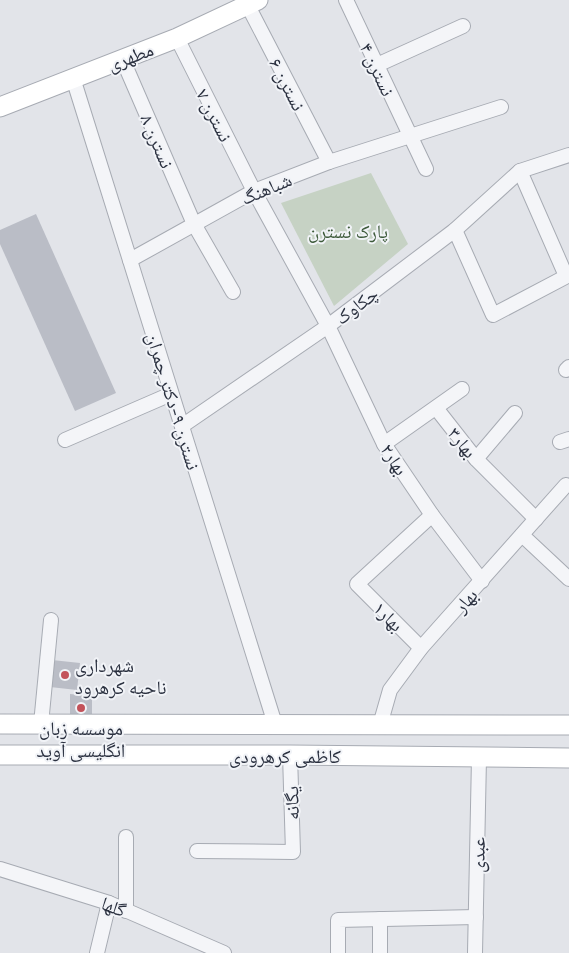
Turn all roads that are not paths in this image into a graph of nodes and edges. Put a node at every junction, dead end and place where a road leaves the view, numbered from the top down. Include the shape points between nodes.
1 (346, 0) edge
2 (250, 2) edge
3 (463, 26) dead end
4 (177, 38) junction
5 (122, 58) junction
6 (377, 65) junction
7 (73, 78) junction
8 (0, 107) edge
9 (501, 107) dead end
10 (411, 138) junction
11 (569, 155) edge
12 (328, 162) junction
13 (426, 169) dead end
14 (520, 171) junction
15 (254, 191) junction
16 (194, 224) junction
17 (455, 230) junction
18 (130, 260) junction
19 (568, 276) edge
20 (233, 292) dead end
21 (328, 326) junction
22 (462, 389) dead end
23 (171, 394) junction
24 (436, 408) junction
25 (515, 413) dead end
26 (182, 426) junction
27 (65, 440) dead end
28 (384, 444) junction
29 (476, 459) junction
30 (566, 485) dead end
31 (432, 515) junction
32 (536, 519) junction
33 (522, 535) junction
34 (569, 579) edge
35 (482, 581) junction
36 (51, 620) dead end
37 (421, 648) junction
38 (0, 724) edge
39 (42, 724) junction
40 (275, 724) junction
41 (380, 724) junction
42 (569, 725) edge
43 (0, 755) edge
44 (290, 755) junction
45 (479, 758) junction
46 (569, 758) edge
47 (126, 836) dead end
48 (197, 851) dead end
49 (0, 869) edge
50 (109, 903) junction
51 (126, 911) junction
52 (476, 917) junction
53 (380, 919) junction
54 (96, 953) edge
55 (224, 953) edge
56 (338, 953) edge
57 (380, 953) edge
58 (475, 953) edge

1 - 6 street, نسترن ۴
2 - 4 main road, مطهری
2 - 12 street, نسترن ۶
3 - 6 street
4 - 5 main road, مطهری
4 - 15 street, نسترن ۷
5 - 7 main road, مطهری
5 - 16 street, نسترن ۸
6 - 10 street, نسترن ۴
7 - 8 main road, مطهری
7 - 18 street, نسترن ۹-دکتر چمران
9 - 10 street, شباهنگ
10 - 12 street, شباهنگ
10 - 13 street, نسترن ۴
11 - 14 street
12 - 15 street, شباهنگ
14 - 17 street, چکاوک
14 - 19 street
15 - 16 street, شباهنگ
15 - 21 street, نسترن ۷
16 - 18 street, شباهنگ
16 - 20 street, نسترن ۸
17 - 19 street via 493,315
17 - 21 street, چکاوک
18 - 23 street, نسترن ۹-دکتر چمران
21 - 26 street, چکاوک
21 - 28 street, بهار۲
22 - 24 street
23 - 26 street, نسترن ۹-دکتر چمران
23 - 27 street
24 - 28 street, بهار۳
24 - 29 street, بهار۳
25 - 29 street
26 - 40 street, نسترن ۹-دکتر چمران
28 - 31 street, بهار۲
29 - 32 street, بهار۳
30 - 32 street, بهار
31 - 35 street, بهار۲
31 - 37 street, بهار۱ via 357,584
32 - 33 street, بهار
33 - 34 street
33 - 35 street, بهار
35 - 37 street, بهار
36 - 39 street
37 - 41 street, بهار via 390,690
38 - 39 main road, کاظمی کرهرودی
39 - 40 main road, کاظمی کرهرودی
40 - 41 main road, کاظمی کرهرودی
41 - 42 main road, کاظمی کرهرودی
43 - 44 main road, کاظمی کرهرودی
44 - 45 main road, کاظمی کرهرودی
44 - 48 street, یگانه via 293,852
45 - 46 main road, کاظمی کرهرودی
45 - 52 street, عبدی
47 - 51 street
49 - 50 street, گلها
50 - 51 street, گلها
50 - 54 street
51 - 55 street, گلها
52 - 53 street
52 - 58 street, عبدی
53 - 56 street via 338,920
53 - 57 street

